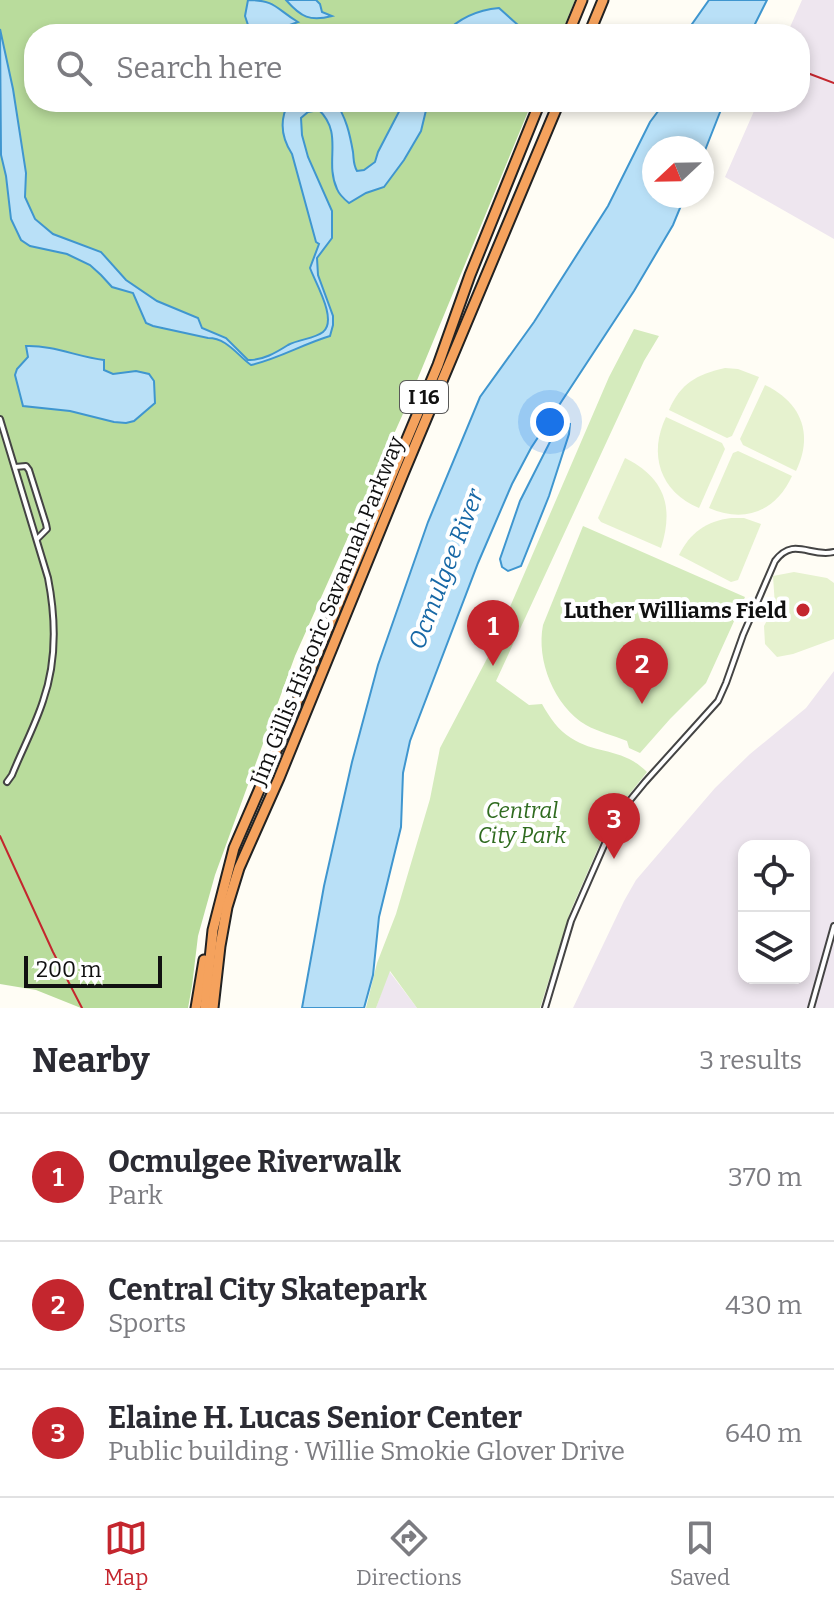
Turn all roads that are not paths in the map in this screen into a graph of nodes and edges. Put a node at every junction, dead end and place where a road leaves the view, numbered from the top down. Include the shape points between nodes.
1 (603, 0) edge
2 (581, 3) edge
3 (572, 24) edge
4 (593, 24) edge
5 (536, 112) edge
6 (555, 112) edge
7 (0, 419) edge
8 (15, 467) junction
9 (37, 539) junction
10 (834, 552) edge
11 (7, 782) dead end
12 (834, 926) edge
13 (213, 930) junction
14 (196, 1008) edge
15 (205, 1008) edge
16 (213, 1008) edge
17 (545, 1008) edge
18 (811, 1008) edge

1 - 4 highway
2 - 3 highway
5 - 13 highway, Jim Gillis Historic Savannah Parkway / I 16 via 438,365 234,848
6 - 16 highway, Jim Gillis Historic Savannah Parkway / I 16 via 239,868 227,907
7 - 8 street
8 - 9 street
8 - 9 street via 29,470 46,524
9 - 11 street via 52,599 51,667 43,703
10 - 17 street via 791,548 775,561 718,701 617,816 571,921
12 - 18 street
13 - 14 highway
13 - 15 highway, Jim Gillis Historic Savannah Parkway / I 16

